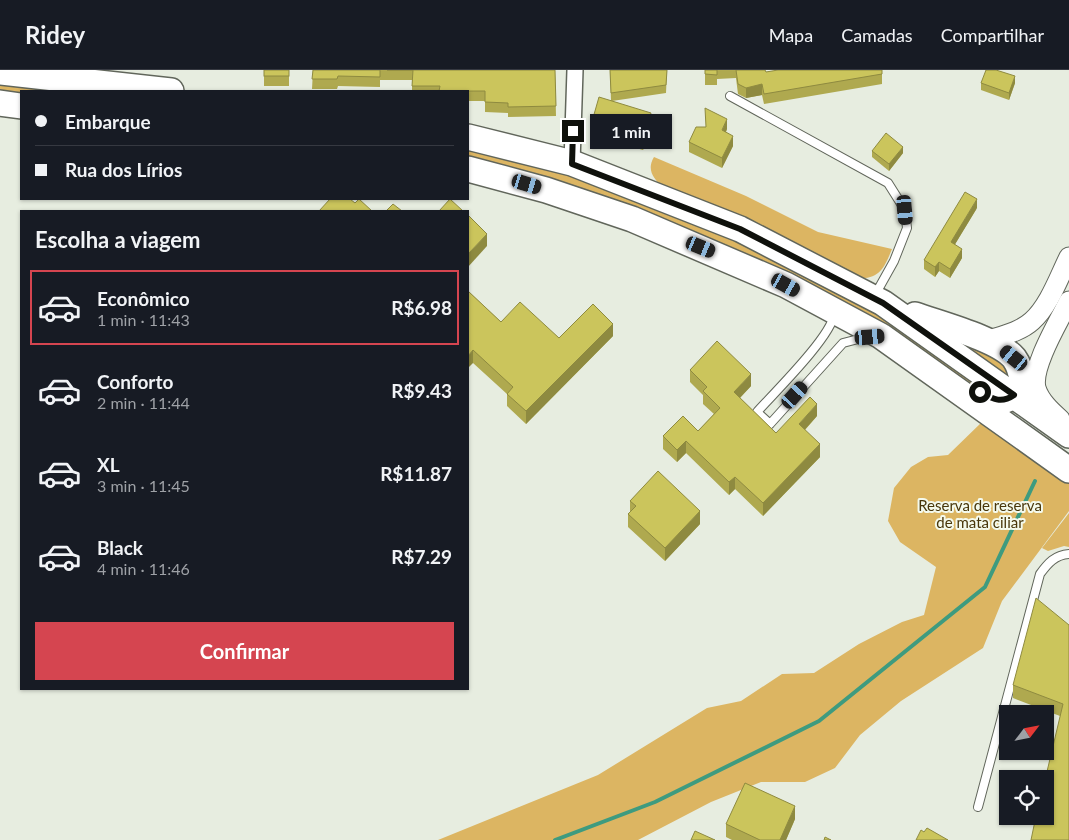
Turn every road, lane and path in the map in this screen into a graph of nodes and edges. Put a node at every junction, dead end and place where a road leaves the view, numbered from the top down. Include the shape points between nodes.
1 (575, 70) edge
2 (3, 71) edge
3 (30, 73) edge
4 (163, 90) edge
5 (730, 96) dead end
6 (0, 103) edge
7 (20, 106) edge
8 (469, 137) edge
9 (572, 164) junction
10 (469, 169) edge
11 (1068, 264) edge
12 (878, 301) junction
13 (1069, 301) edge
14 (834, 312) junction
15 (880, 336) junction
16 (986, 341) junction
17 (1014, 395) junction
18 (1069, 426) edge
19 (1069, 435) edge
20 (1069, 470) edge
21 (1069, 554) edge
22 (978, 807) dead end

1 - 9 street
2 - 3 highway
3 - 4 highway
5 - 12 lane via 888,183 905,210 907,228
6 - 7 highway
8 - 9 highway
9 - 12 highway via 740,229
10 - 14 highway via 546,190 632,219 735,261
11 - 16 street via 1032,321
12 - 16 highway
12 - 17 highway
13 - 18 street via 1040,362 1036,389 1048,408
14 - 15 highway
14 - 15 lane via 821,339 757,412 770,424 843,343
15 - 17 highway via 992,398 1006,401
15 - 20 highway
16 - 17 highway via 1000,347 1019,366 1022,380
17 - 19 highway
21 - 22 lane via 1060,554 1040,574

